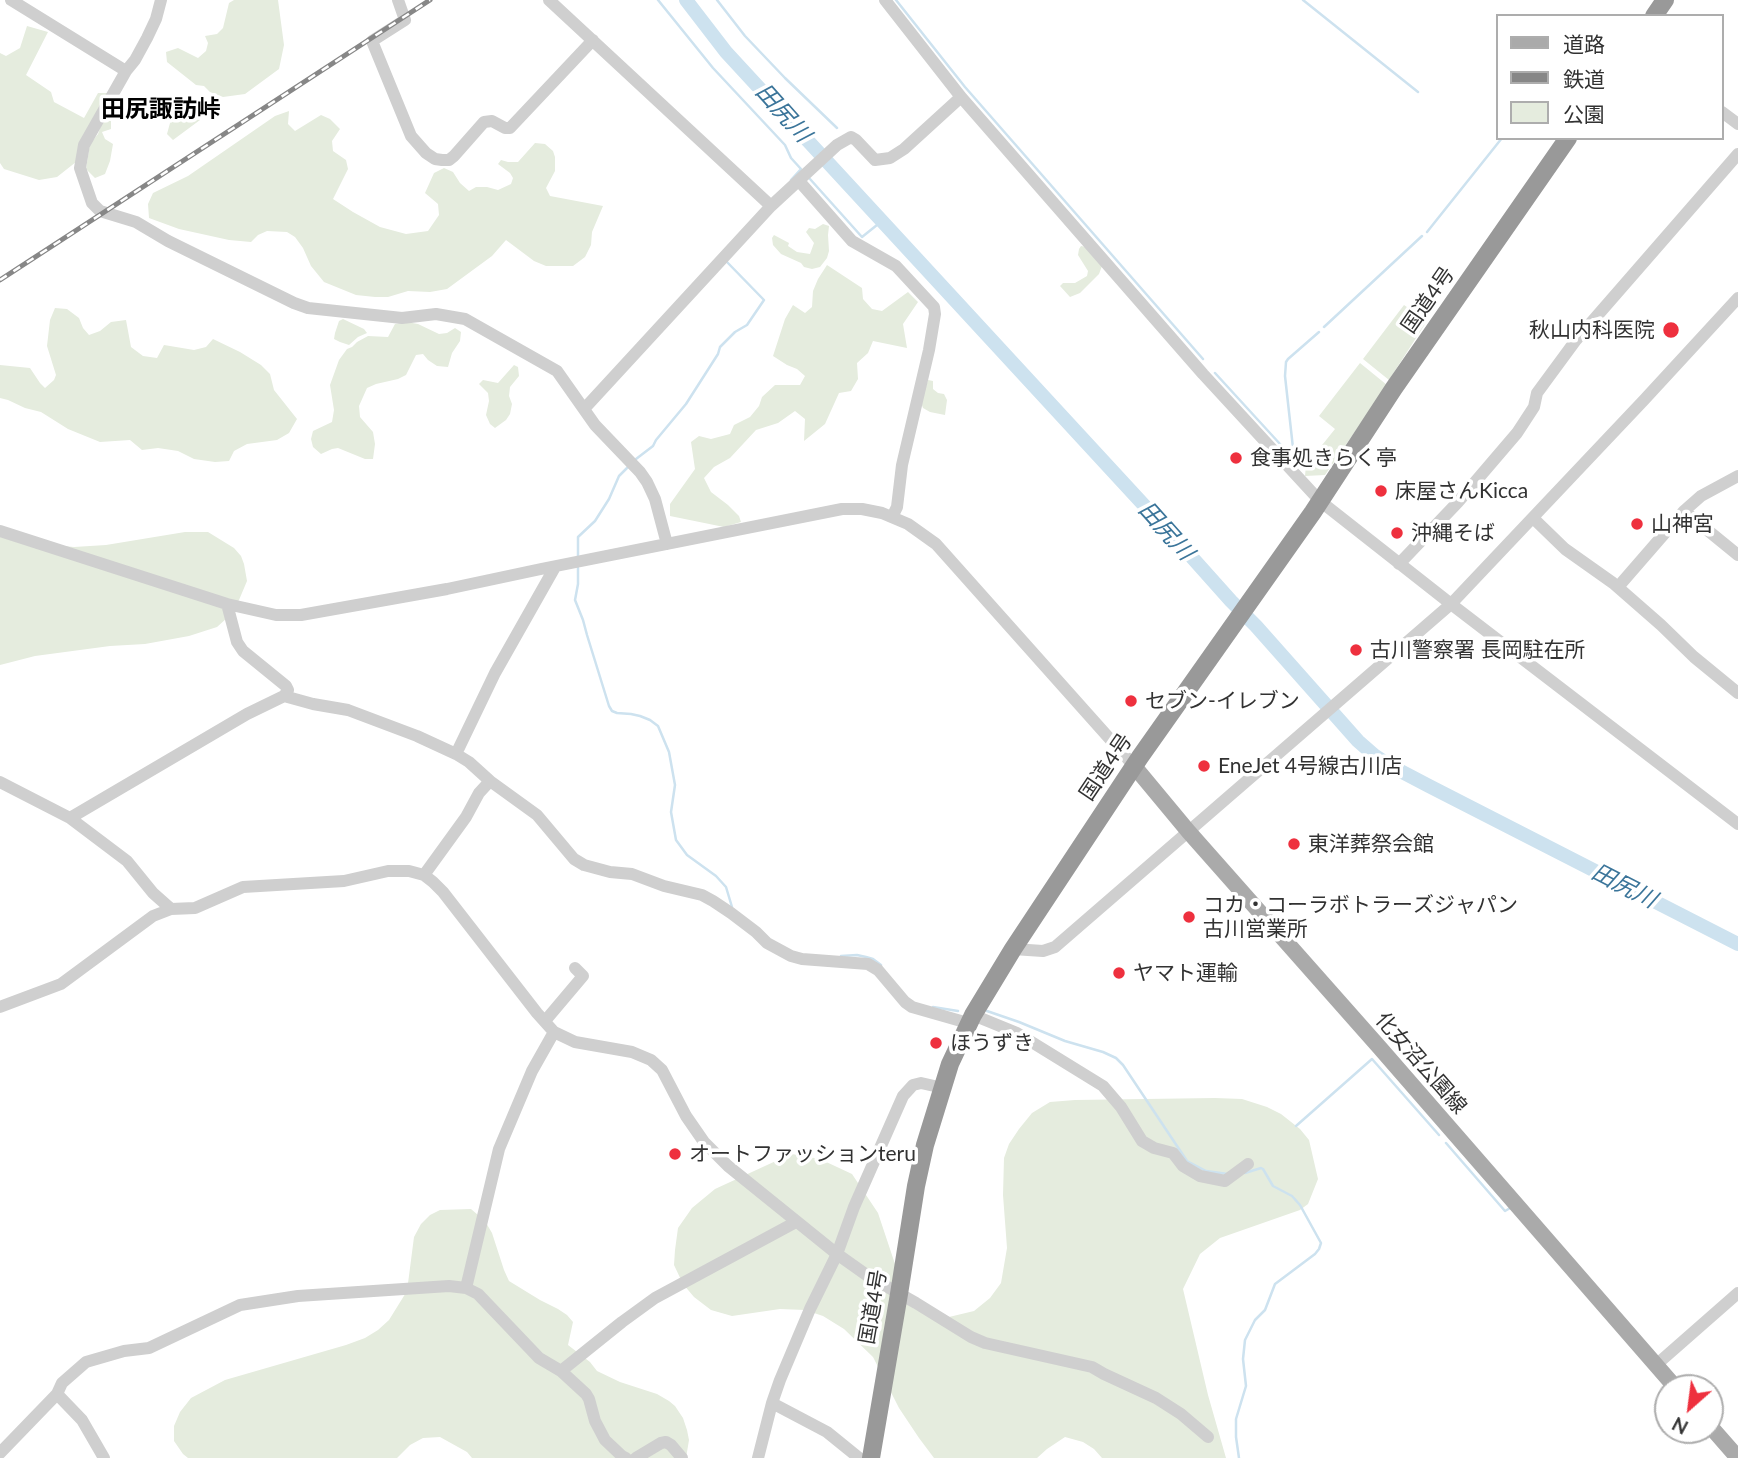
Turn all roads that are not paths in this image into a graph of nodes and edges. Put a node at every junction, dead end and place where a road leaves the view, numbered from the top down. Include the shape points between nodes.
1 (11, 0) edge
2 (161, 0) edge
3 (398, 0) edge
4 (548, 0) edge
5 (885, 0) edge
6 (593, 40) junction
7 (126, 71) junction
8 (961, 97) junction
9 (1567, 140) edge
10 (1738, 154) edge
11 (799, 181) junction
12 (771, 206) junction
13 (1738, 298) edge
14 (584, 408) junction
15 (1738, 476) edge
16 (1320, 500) junction
17 (1684, 511) junction
18 (892, 517) junction
19 (1533, 518) junction
20 (0, 531) edge
21 (667, 544) junction
22 (1738, 555) edge
23 (1399, 564) junction
24 (555, 567) junction
25 (1618, 587) junction
26 (227, 604) junction
27 (1451, 604) junction
28 (1738, 693) edge
29 (284, 696) junction
30 (456, 754) junction
31 (1133, 766) junction
32 (490, 781) junction
33 (0, 782) edge
34 (70, 817) junction
35 (1738, 824) edge
36 (1188, 831) junction
37 (424, 876) junction
38 (171, 909) junction
39 (1013, 949) junction
40 (575, 968) dead end
41 (0, 1007) edge
42 (970, 1019) junction
43 (545, 1021) junction
44 (554, 1032) junction
45 (943, 1088) junction
46 (1248, 1164) dead end
47 (796, 1222) junction
48 (837, 1254) junction
49 (466, 1288) junction
50 (1738, 1293) edge
51 (899, 1294) junction
52 (1656, 1365) junction
53 (561, 1371) junction
54 (1664, 1374) edge
55 (57, 1394) junction
56 (772, 1403) junction
57 (1208, 1437) dead end
58 (1724, 1442) edge
59 (0, 1453) edge
60 (104, 1458) edge
61 (626, 1458) edge
62 (636, 1458) edge
63 (682, 1458) edge
64 (758, 1458) edge
65 (859, 1458) edge
66 (871, 1458) edge
67 (1738, 1458) edge

1 - 7 street
2 - 7 street via 147,38
3 - 6 street via 405,20 372,41 411,136 435,159 449,160 484,122 510,128
4 - 6 street
5 - 8 street
6 - 12 street
7 - 14 street via 84,145 80,168 92,203 100,211 136,222 308,308 465,319 557,371
8 - 11 street via 890,158 876,160 851,137
8 - 16 street via 1203,374
9 - 16 highway, 国道4号
10 - 23 street via 1576,340 1536,393 1534,407 1517,433
11 - 12 street
11 - 18 street via 852,241 896,266 934,307 929,350
12 - 14 street
13 - 19 street
14 - 21 street via 647,482
15 - 17 street
16 - 23 street
16 - 31 highway, 国道4号
17 - 22 street
17 - 25 street
18 - 21 street via 842,509
18 - 31 street via 936,544
19 - 25 street via 1565,549
19 - 27 street
20 - 26 street
21 - 24 street
23 - 27 street
24 - 26 street via 300,615 276,615
24 - 30 street
25 - 28 street
26 - 29 street via 237,642 286,686
27 - 35 street
27 - 36 street
29 - 30 street via 348,710
29 - 34 street
30 - 32 street
31 - 36 main road, 化女沼公園線
31 - 39 highway, 国道4号
32 - 37 street
32 - 42 street via 527,806 584,865 702,895 791,956 868,964 919,1011
33 - 34 street
34 - 38 street via 127,861
36 - 39 street via 1055,947
36 - 52 main road, 化女沼公園線
37 - 38 street via 388,872 344,881 243,887 195,908
37 - 43 street via 443,892
38 - 41 street via 153,916 61,984
39 - 42 highway, 国道4号
40 - 43 street via 583,976
42 - 45 highway, 国道4号
42 - 46 street via 1017,1033 1103,1086 1142,1141 1173,1153 1200,1176 1225,1181
43 - 44 street
44 - 47 street via 575,1042 652,1060 704,1142
44 - 49 street via 499,1149
45 - 48 street via 921,1083 903,1096
45 - 51 highway, 国道4号 via 916,1186
47 - 48 street
47 - 53 street via 654,1298
48 - 51 street
48 - 56 street
49 - 53 street via 478,1294 539,1358
49 - 55 street via 298,1296 240,1305 149,1348 86,1362 62,1383
50 - 52 street
51 - 57 street via 985,1343 1092,1367 1156,1398
51 - 66 highway, 国道4号
52 - 54 main road, 化女沼公園線
53 - 61 street via 586,1394 605,1440
55 - 59 street
55 - 60 street via 82,1420
56 - 64 street
56 - 65 street via 827,1432
58 - 67 main road
62 - 63 street via 666,1442

